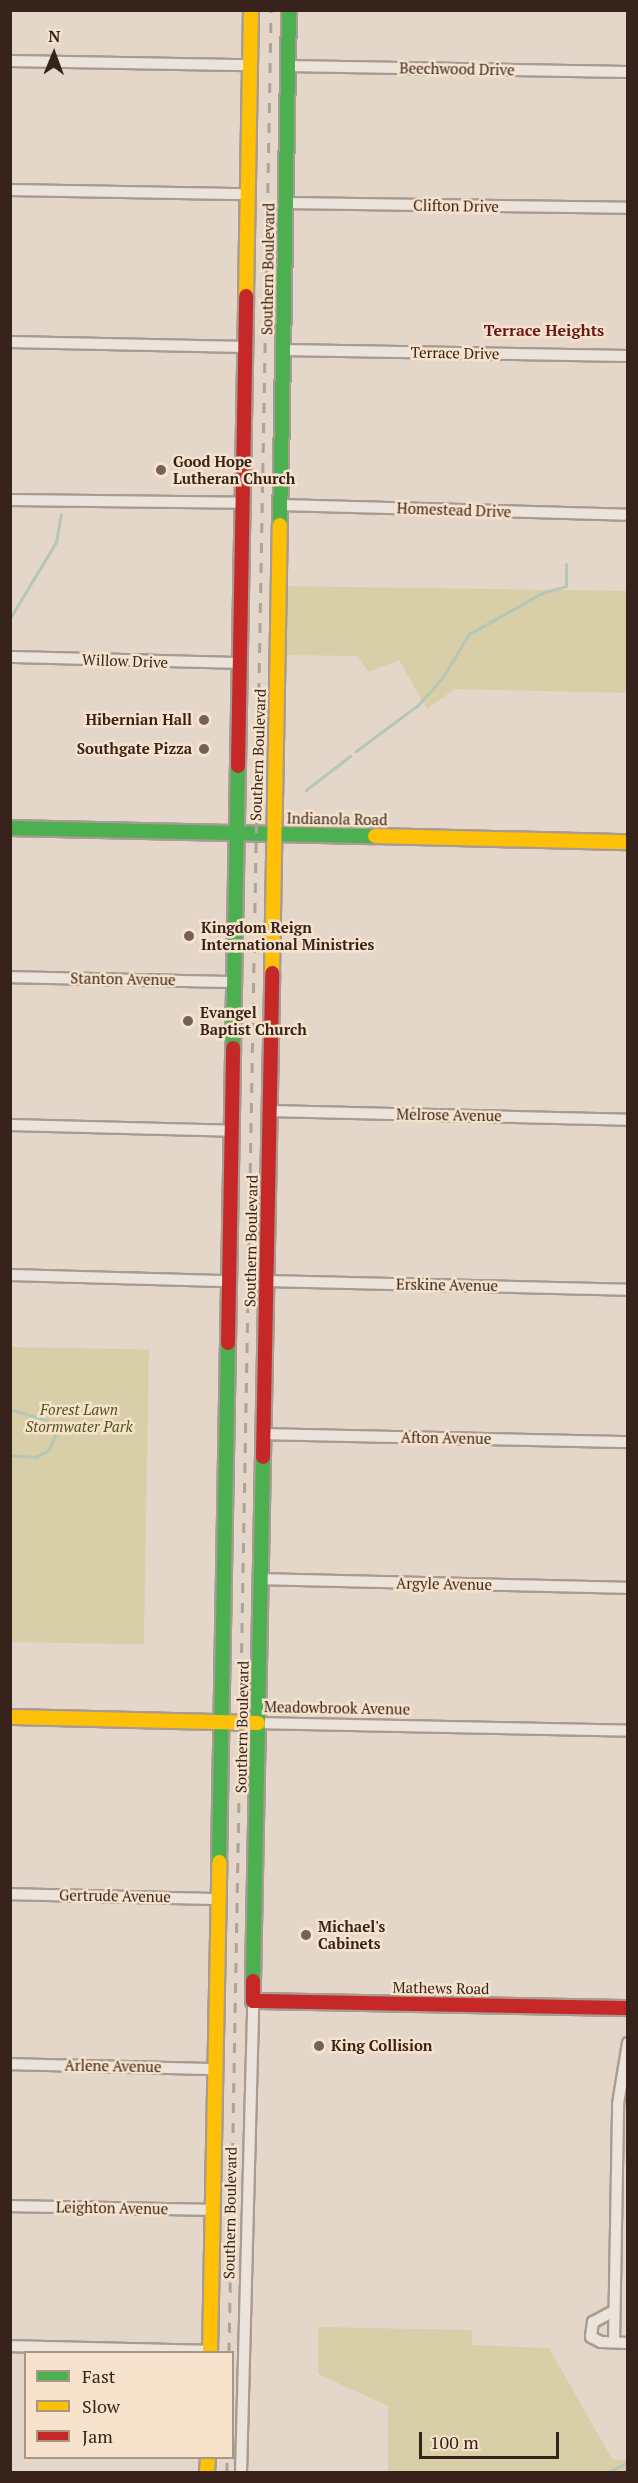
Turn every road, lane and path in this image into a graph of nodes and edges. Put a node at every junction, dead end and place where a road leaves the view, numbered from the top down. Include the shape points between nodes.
1 (251, 10) edge
2 (289, 10) edge
3 (10, 61) edge
4 (250, 65) junction
5 (287, 66) junction
6 (627, 72) edge
7 (10, 190) edge
8 (248, 194) junction
9 (285, 203) junction
10 (627, 208) edge
11 (10, 342) edge
12 (245, 347) junction
13 (283, 350) junction
14 (627, 356) edge
15 (10, 500) edge
16 (242, 503) junction
17 (280, 505) junction
18 (627, 515) edge
19 (10, 657) edge
20 (239, 663) junction
21 (10, 828) edge
22 (237, 833) junction
23 (273, 834) junction
24 (627, 842) edge
25 (10, 977) edge
26 (235, 982) junction
27 (270, 1111) junction
28 (627, 1120) edge
29 (10, 1125) edge
30 (232, 1131) junction
31 (10, 1275) edge
32 (230, 1281) junction
33 (266, 1281) junction
34 (627, 1290) edge
35 (264, 1434) junction
36 (627, 1442) edge
37 (261, 1579) junction
38 (627, 1588) edge
39 (10, 1717) edge
40 (222, 1722) junction
41 (258, 1723) junction
42 (627, 1731) edge
43 (10, 1894) edge
44 (219, 1899) junction
45 (253, 2001) junction
46 (627, 2008) edge
47 (627, 2043) edge
48 (10, 2064) edge
49 (215, 2069) junction
50 (622, 2146) edge
51 (10, 2206) edge
52 (213, 2211) junction
53 (616, 2245) junction
54 (627, 2245) edge
55 (614, 2312) junction
56 (614, 2342) junction
57 (627, 2343) edge
58 (10, 2346) edge
59 (177, 2351) edge
60 (210, 2351) edge
61 (241, 2472) edge

1 - 4 street, Southern Boulevard
2 - 5 street, Southern Boulevard
3 - 4 street
4 - 8 street, Southern Boulevard
5 - 6 street, Beechwood Drive
5 - 9 street, Southern Boulevard
7 - 8 street
8 - 12 street, Southern Boulevard
9 - 10 street, Clifton Drive
9 - 13 street, Southern Boulevard
11 - 12 street
12 - 16 street, Southern Boulevard
13 - 14 street, Terrace Drive
13 - 17 street, Southern Boulevard
15 - 16 street
16 - 20 street, Southern Boulevard
17 - 18 street, Homestead Drive
17 - 23 street, Southern Boulevard
19 - 20 street, Willow Drive
20 - 22 street, Southern Boulevard
21 - 22 street, Indianola Road
22 - 23 street, Indianola Road
22 - 26 street, Southern Boulevard
23 - 24 street, Indianola Road
23 - 27 street, Southern Boulevard
25 - 26 street, Stanton Avenue
26 - 30 street, Southern Boulevard
27 - 28 street, Melrose Avenue
27 - 33 street, Southern Boulevard
29 - 30 street
30 - 32 street, Southern Boulevard
31 - 32 street
32 - 40 street, Southern Boulevard
33 - 34 street, Erskine Avenue
33 - 35 street, Southern Boulevard
35 - 36 street, Afton Avenue
35 - 37 street, Southern Boulevard
37 - 38 street, Argyle Avenue
37 - 41 street, Southern Boulevard
39 - 40 street, Meadowbrook Avenue
40 - 41 street, Meadowbrook Avenue
40 - 44 street, Southern Boulevard
41 - 42 street, Meadowbrook Avenue
41 - 45 street, Southern Boulevard
43 - 44 street, Gertrude Avenue
44 - 49 street, Southern Boulevard
45 - 46 street, Mathews Road
45 - 61 street, Southern Boulevard
47 - 50 street via 618,2104
48 - 49 street, Arlene Avenue
49 - 52 street, Southern Boulevard
50 - 53 street
51 - 52 street, Leighton Avenue
52 - 60 street, Southern Boulevard
53 - 54 street
53 - 55 street
55 - 56 street
55 - 56 street via 602,2316 590,2328 595,2340
56 - 57 street
58 - 59 street

